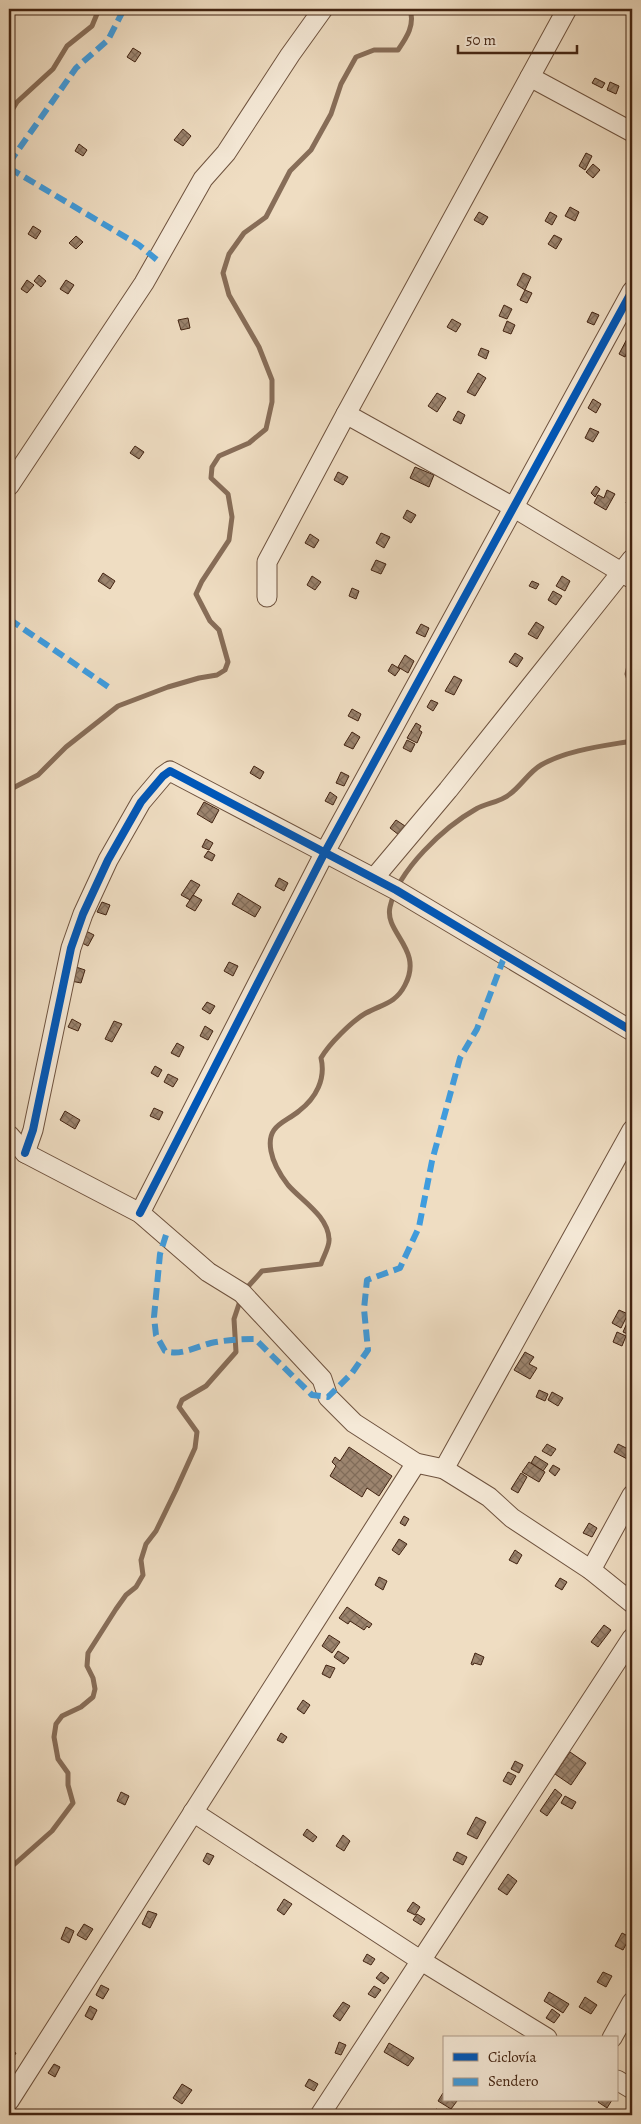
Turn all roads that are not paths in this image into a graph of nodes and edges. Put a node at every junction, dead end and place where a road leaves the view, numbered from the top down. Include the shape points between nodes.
1 (322, 9) edge
2 (567, 9) edge
3 (530, 77) junction
4 (632, 132) edge
5 (632, 291) edge
6 (346, 414) junction
7 (9, 486) edge
8 (513, 507) junction
9 (629, 570) edge
10 (267, 597) dead end
11 (326, 852) junction
12 (374, 878) junction
13 (632, 1031) edge
14 (632, 1130) edge
15 (9, 1135) edge
16 (25, 1153) junction
17 (140, 1213) junction
18 (416, 1463) junction
19 (444, 1469) junction
20 (632, 1495) edge
21 (591, 1570) junction
22 (632, 1603) edge
23 (632, 1638) edge
24 (193, 1812) junction
25 (420, 1960) junction
26 (632, 2002) edge
27 (544, 2036) edge
28 (613, 2036) edge
29 (618, 2081) edge
30 (632, 2089) edge
31 (9, 2102) edge
32 (320, 2115) edge

1 - 7 street via 226,153 203,178 144,283
2 - 3 street
3 - 4 street
3 - 6 street
5 - 8 street
6 - 8 street
6 - 10 street via 267,562
8 - 9 street
8 - 11 street
9 - 12 street
11 - 12 street
11 - 16 street via 170,771 163,776 141,802 108,860 70,948 33,1130
11 - 17 street
12 - 13 street
14 - 19 street
15 - 16 street
16 - 17 street
17 - 18 street via 208,1272 242,1293 322,1379 328,1397 354,1423
18 - 19 street
18 - 24 street
19 - 21 street
20 - 21 street
21 - 22 street
23 - 25 street
24 - 25 street
24 - 31 street
25 - 27 street
25 - 32 street
26 - 28 street
29 - 30 street

